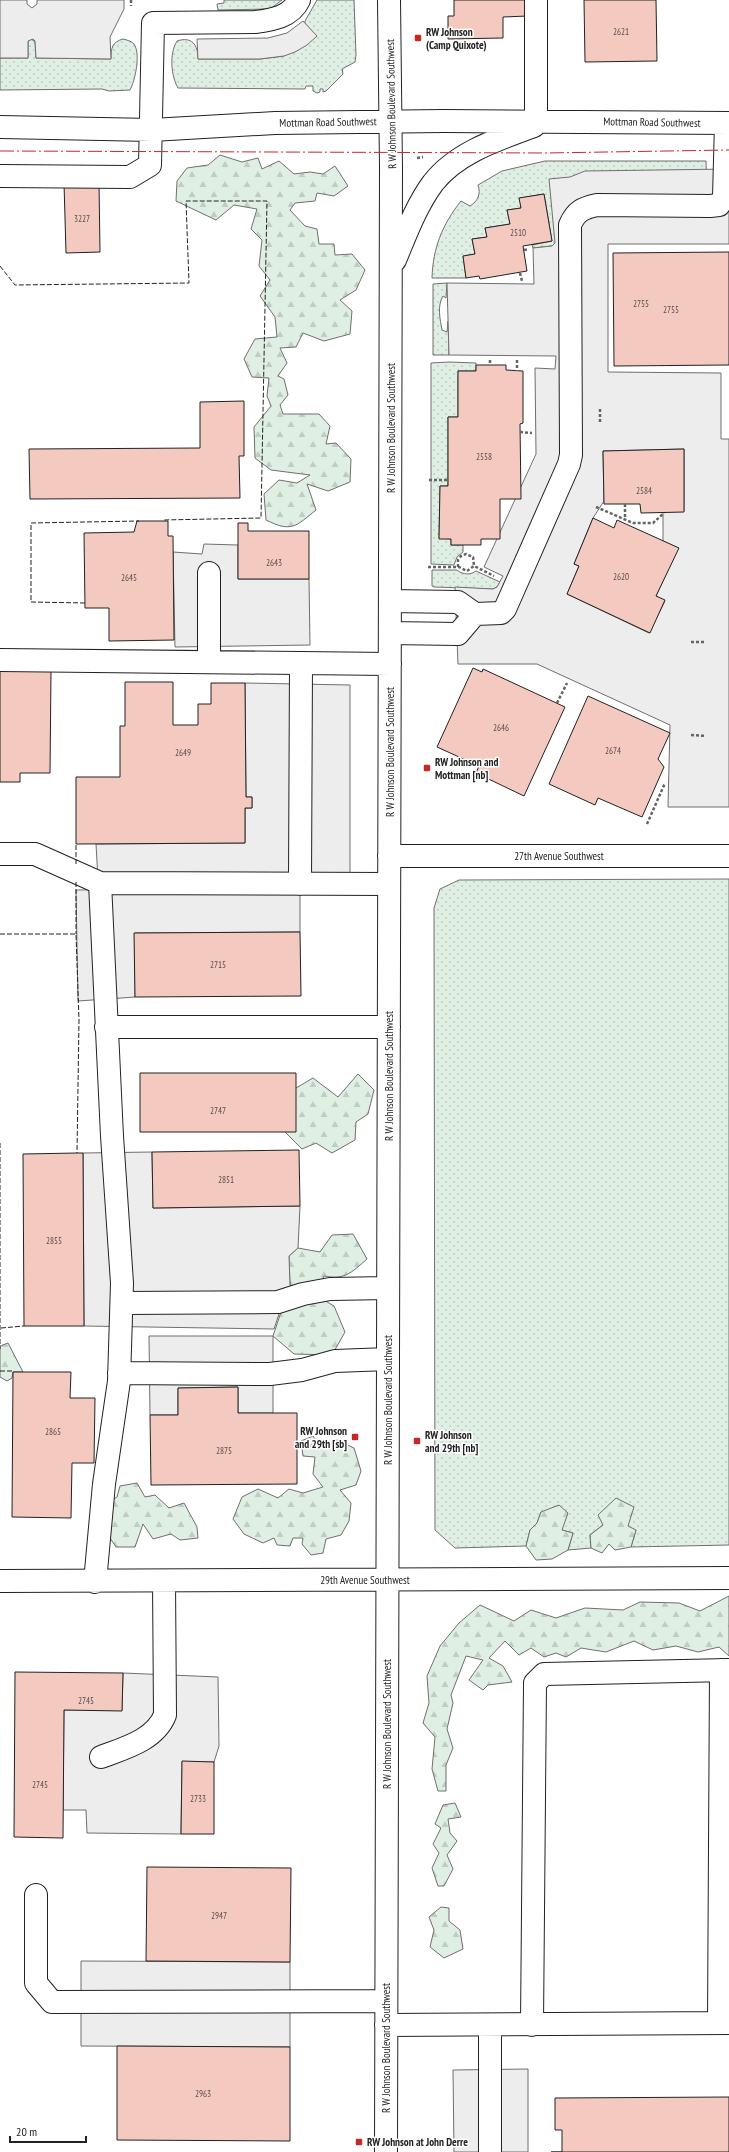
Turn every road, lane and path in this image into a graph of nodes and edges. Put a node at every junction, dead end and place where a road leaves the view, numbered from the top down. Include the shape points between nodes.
1 (131, 0) edge
2 (299, 0) edge
3 (389, 0) edge
4 (536, 0) edge
5 (131, 6) dead end
6 (541, 121) junction
7 (391, 122) junction
8 (727, 123) edge
9 (0, 127) edge
10 (152, 130) junction
11 (0, 176) edge
12 (529, 248) dead end
13 (524, 250) dead end
14 (391, 268) junction
15 (520, 272) dead end
16 (522, 280) dead end
17 (490, 360) dead end
18 (517, 360) dead end
19 (490, 365) dead end
20 (517, 371) dead end
21 (600, 409) dead end
22 (600, 424) dead end
23 (520, 432) dead end
24 (532, 433) dead end
25 (429, 480) dead end
26 (448, 480) dead end
27 (625, 504) dead end
28 (596, 507) dead end
29 (664, 513) dead end
30 (625, 519) junction
31 (474, 566) junction
32 (428, 567) dead end
33 (459, 567) junction
34 (209, 573) dead end
35 (499, 578) dead end
36 (390, 601) junction
37 (475, 614) junction
38 (390, 633) junction
39 (691, 642) dead end
40 (706, 642) dead end
41 (0, 660) edge
42 (209, 662) junction
43 (301, 663) junction
44 (390, 664) junction
45 (566, 682) dead end
46 (557, 703) dead end
47 (692, 735) dead end
48 (706, 736) dead end
49 (665, 783) dead end
50 (647, 824) dead end
51 (0, 854) edge
52 (390, 856) junction
53 (729, 856) edge
54 (100, 883) junction
55 (300, 884) junction
56 (389, 884) junction
57 (106, 1027) junction
58 (389, 1027) junction
59 (388, 1288) junction
60 (122, 1304) junction
61 (388, 1360) junction
62 (119, 1373) junction
63 (729, 1578) edge
64 (388, 1580) junction
65 (0, 1581) edge
66 (164, 1581) junction
67 (95, 1582) junction
68 (725, 1670) edge
69 (101, 1757) dead end
70 (36, 1894) dead end
71 (386, 2001) junction
72 (724, 2023) edge
73 (386, 2025) junction
74 (532, 2025) junction
75 (490, 2026) junction
76 (386, 2152) edge
77 (490, 2152) edge

1 - 5 path
2 - 10 street via 290,12 272,20 153,23
3 - 7 street, R W Johnson Boulevard Southwest
4 - 6 street
6 - 7 street, Mottman Road Southwest
6 - 8 street, Mottman Road Southwest
6 - 14 street via 473,151 442,173 419,205
7 - 10 street, Mottman Road Southwest via 275,123
7 - 14 street, R W Johnson Boulevard Southwest
8 - 37 street via 724,197 719,205 597,205 584,208 574,215 570,225 569,464 505,609 501,613
9 - 10 street, Mottman Road Southwest
10 - 11 street via 150,165 130,177
12 - 13 path
14 - 36 street, R W Johnson Boulevard Southwest
15 - 16 path
17 - 19 path
18 - 20 path
21 - 22 path
23 - 24 path
25 - 26 path
27 - 30 path
28 - 30 path
29 - 30 path via 653,523 633,523
31 - 33 path via 467,571
31 - 33 path via 473,557 466,554 458,560
31 - 35 path
32 - 33 path
34 - 42 street
36 - 37 street via 458,602
36 - 38 street, R W Johnson Boulevard Southwest
37 - 38 street via 458,634
38 - 44 street, R W Johnson Boulevard Southwest
39 - 40 path
41 - 42 street
42 - 43 street
43 - 44 street
43 - 55 street
44 - 52 street, R W Johnson Boulevard Southwest
45 - 46 path
47 - 48 path
49 - 50 path
51 - 54 street via 35,854
52 - 53 street, 27th Avenue Southwest
52 - 56 street, R W Johnson Boulevard Southwest
54 - 55 street
54 - 57 street
55 - 56 street
56 - 58 street, R W Johnson Boulevard Southwest
57 - 58 street
57 - 60 street
58 - 59 street, R W Johnson Boulevard Southwest
59 - 60 street via 330,1289 278,1302
59 - 61 street, R W Johnson Boulevard Southwest
60 - 62 street
61 - 62 street via 335,1361 302,1370 270,1374
61 - 64 street, R W Johnson Boulevard Southwest
62 - 67 street via 104,1484
63 - 64 street, 29th Avenue Southwest
64 - 66 street, 29th Avenue Southwest
64 - 71 street, R W Johnson Boulevard Southwest
65 - 67 street, 29th Avenue Southwest
66 - 67 street, 29th Avenue Southwest
66 - 69 street via 165,1715 161,1724 141,1741
68 - 72 street
68 - 74 street via 544,1674 535,1683
70 - 71 street via 36,1983 52,2002
71 - 73 street, R W Johnson Boulevard Southwest
72 - 74 street
73 - 75 street
73 - 76 street, R W Johnson Boulevard Southwest
74 - 75 street
75 - 77 street

